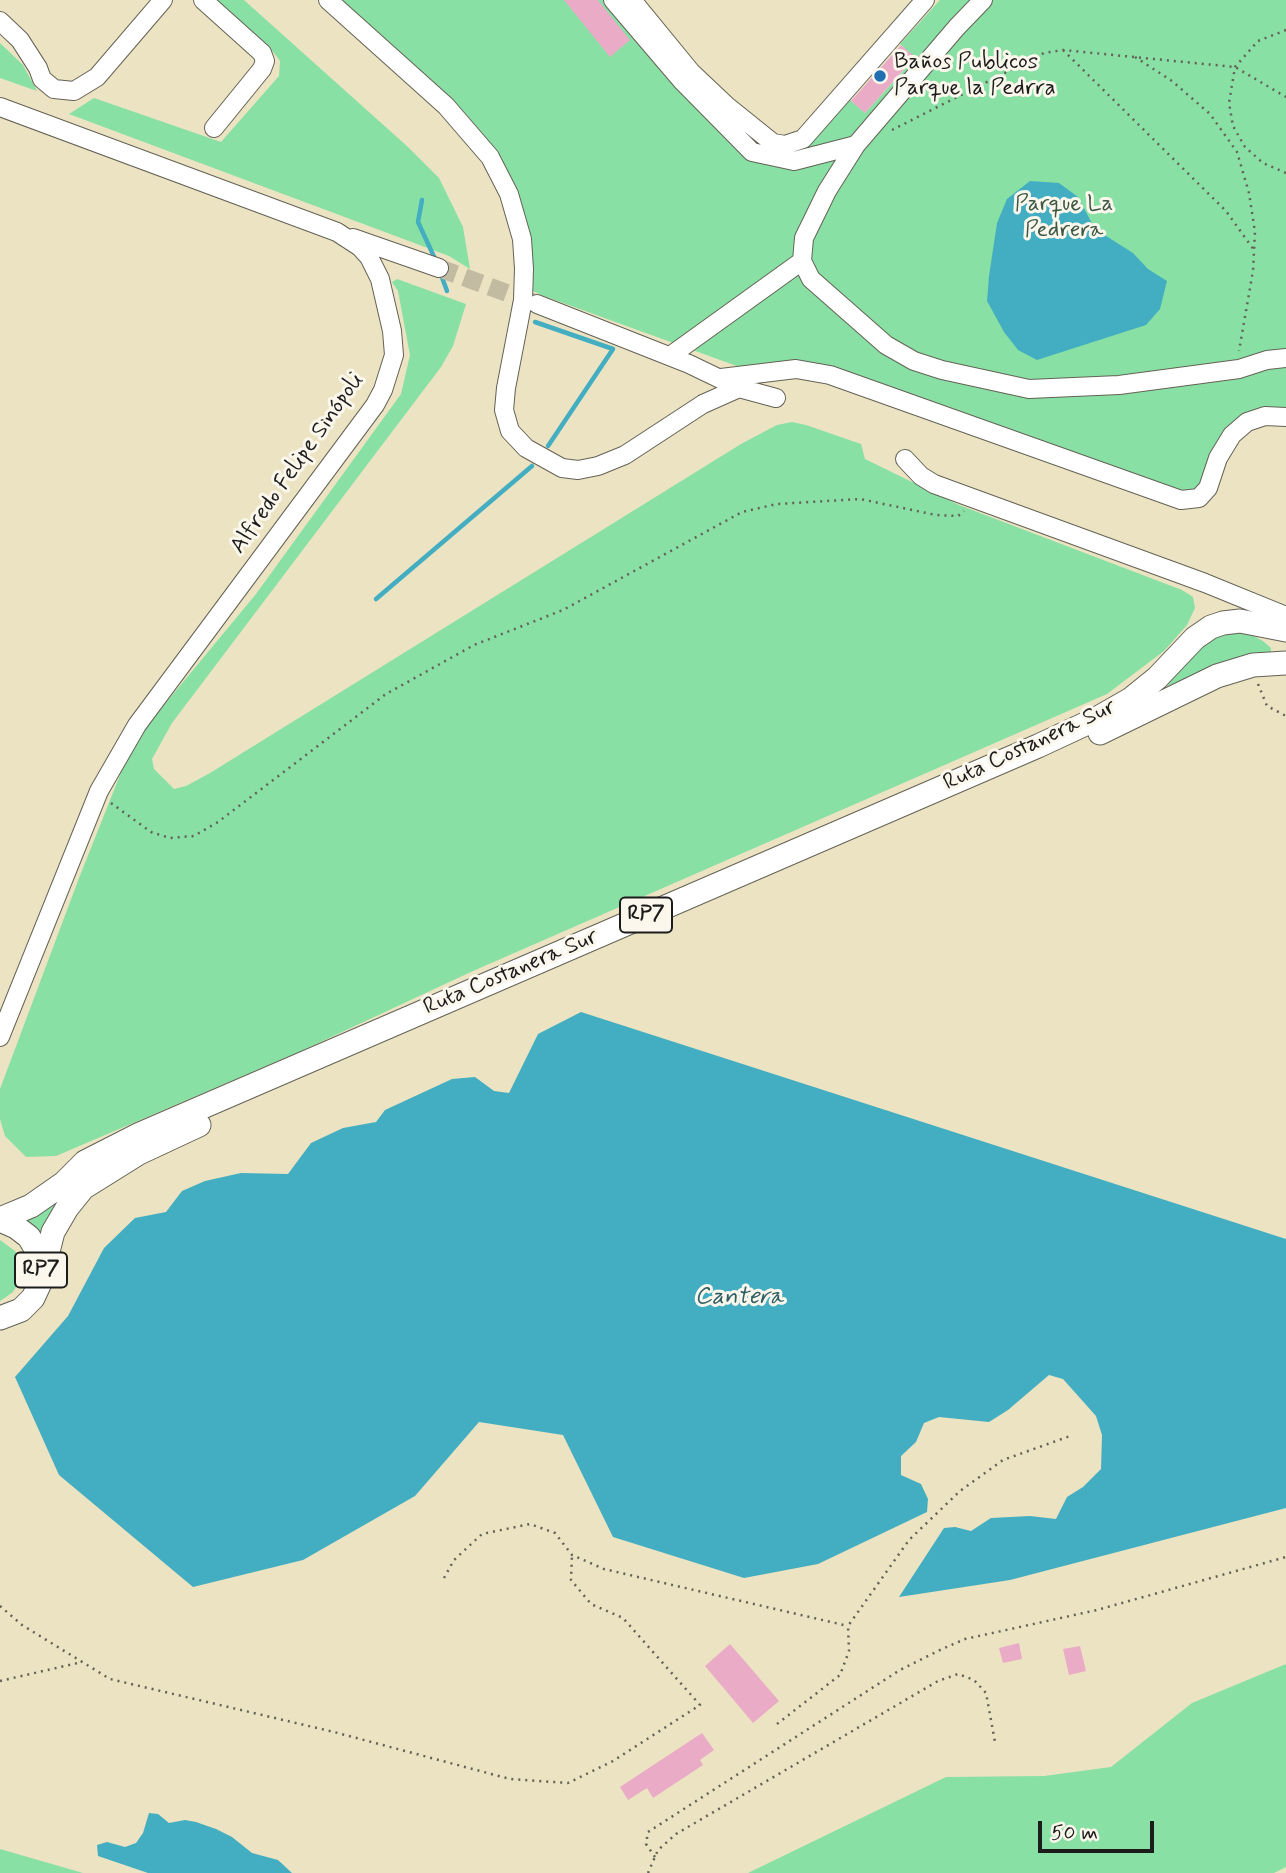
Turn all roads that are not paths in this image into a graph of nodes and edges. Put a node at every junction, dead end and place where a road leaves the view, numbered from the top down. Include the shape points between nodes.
1 (163, 0) edge
2 (203, 0) edge
3 (328, 0) edge
4 (613, 0) edge
5 (632, 0) edge
6 (925, 0) edge
7 (983, 0) edge
8 (0, 21) edge
9 (0, 107) edge
10 (214, 128) dead end
11 (856, 145) junction
12 (337, 232) junction
13 (802, 261) junction
14 (439, 268) tunnel mouth
15 (537, 304) tunnel mouth
16 (670, 356) junction
17 (1286, 358) edge
18 (721, 378) junction
19 (739, 387) junction
20 (776, 398) dead end
21 (1286, 416) edge
22 (905, 459) dead end
23 (1286, 616) edge
24 (1286, 631) edge
25 (1286, 663) edge
26 (0, 1037) edge
27 (0, 1220) edge
28 (40, 1283) junction
29 (0, 1318) edge

1 - 8 street via 97,77 74,91 54,89 42,79 31,54
2 - 10 street via 262,53 265,61
3 - 19 street via 446,106 490,157 509,194 522,239 524,269 504,410 510,431 526,447 562,468 598,466 625,455 703,404
4 - 11 street via 682,81 752,152 794,161
5 - 6 street via 691,72 773,143 785,145 803,139
7 - 11 street
9 - 12 street, Alfredo Felipe Sinópoli
11 - 13 street via 804,239
12 - 14 street
12 - 26 street, Alfredo Felipe Sinópoli via 360,247 380,279 394,355 383,390 137,725 99,791
13 - 16 street
13 - 17 street via 811,279 886,345 914,361 1029,389 1119,385 1240,369
15 - 16 street
16 - 18 street
18 - 19 street
18 - 21 street via 796,369 830,375 1181,500 1199,498 1208,488 1218,458 1247,422
19 - 20 street
22 - 23 street via 921,476 979,501
24 - 27 main road, Ruta Costanera Sur / RP7 via 1240,621 1211,627 1131,699 1096,719 140,1134 85,1162 31,1206
25 - 28 main road, Ruta Costanera Sur / RP7 via 1253,665 1217,676 1048,758 139,1153 83,1188 66,1208 53,1233
27 - 28 main road, Ruta Costanera Sur / RP7 via 29,1237 41,1266
28 - 29 main road, Ruta Costanera Sur / RP7 via 21,1310

